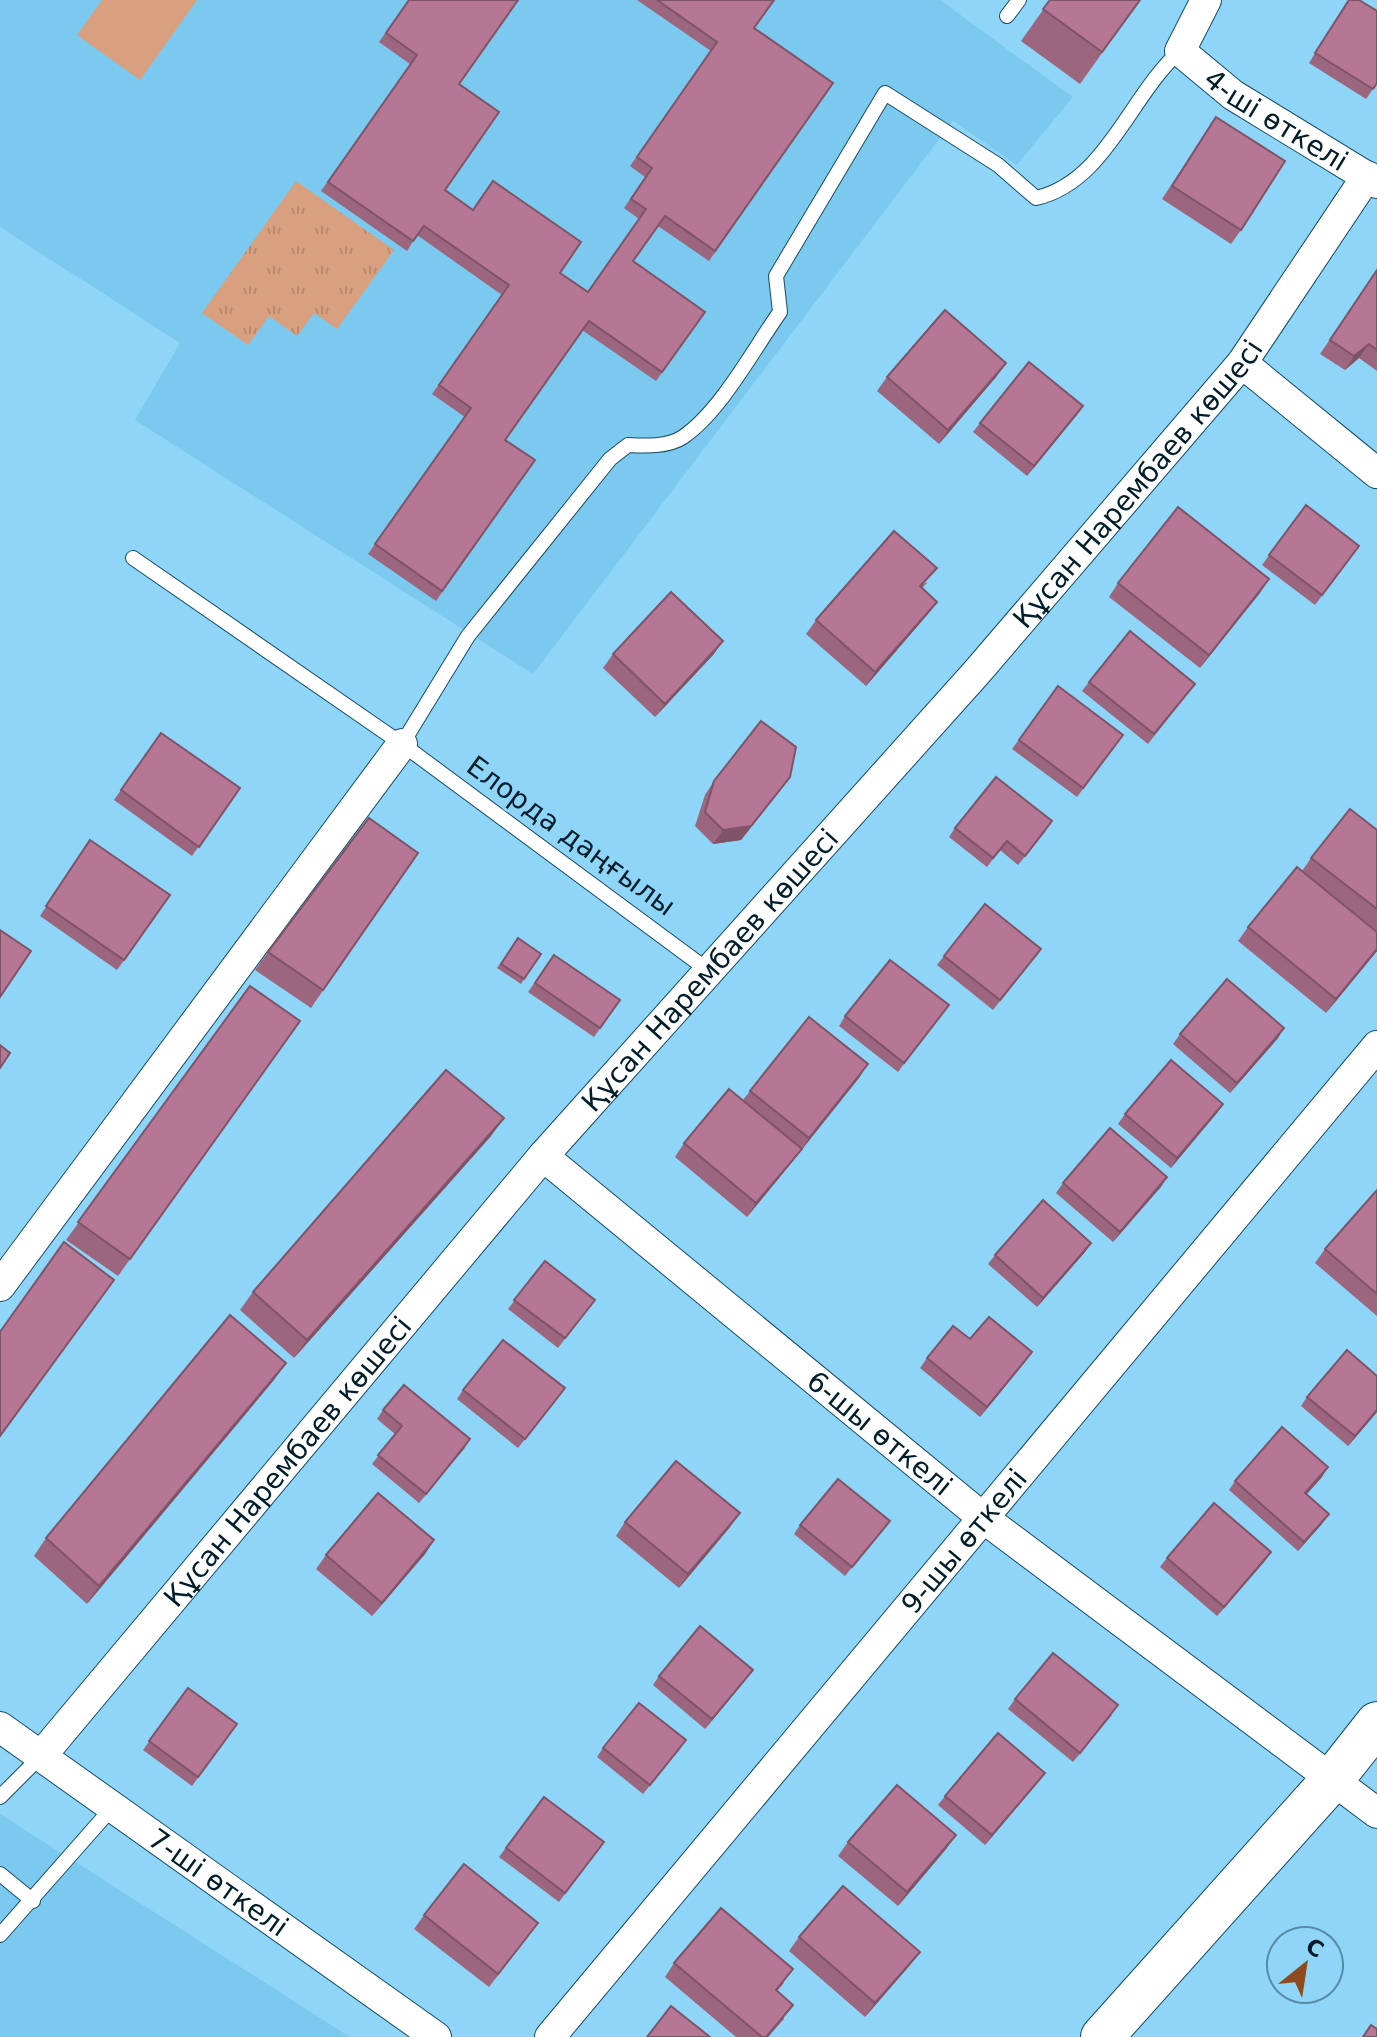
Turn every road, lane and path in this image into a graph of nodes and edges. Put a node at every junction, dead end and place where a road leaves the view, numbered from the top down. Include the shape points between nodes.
1 (1019, 0) edge
2 (1206, 0) edge
3 (1007, 16) dead end
4 (1180, 51) junction
5 (1372, 180) edge
6 (1242, 363) junction
7 (1377, 473) edge
8 (133, 558) dead end
9 (402, 744) junction
10 (709, 971) junction
11 (1377, 1046) edge
12 (543, 1156) junction
13 (0, 1286) edge
14 (982, 1517) junction
15 (1377, 1723) edge
16 (0, 1727) edge
17 (41, 1756) junction
18 (1332, 1780) junction
19 (0, 1797) edge
20 (112, 1808) junction
21 (1377, 1813) edge
22 (0, 1874) edge
23 (33, 1901) junction
24 (0, 1935) edge
25 (436, 2037) edge
26 (550, 2037) edge
27 (1102, 2037) edge

1 - 3 lane
2 - 4 street
4 - 5 street, 4-ші өткелі via 1233,95
4 - 9 lane via 1147,85 1099,158 1054,194 1036,198 998,165 885,93 776,276 780,312 710,410 681,438 651,446 628,445 610,459 468,636
5 - 6 street, Құсан Нарембаев көшесі
6 - 7 street
6 - 10 street, Құсан Нарембаев көшесі via 977,672
8 - 9 lane, Елорда даңғылы
9 - 10 lane, Елорда даңғылы
9 - 13 street
10 - 12 street, Құсан Нарембаев көшесі
11 - 14 street, 9-шы өткелі
12 - 14 street, 6-шы өткелі
12 - 17 street, Құсан Нарембаев көшесі
14 - 18 street, 6-шы өткелі
14 - 26 street, 9-шы өткелі
15 - 18 street
16 - 17 street, 7-ші өткелі
17 - 19 lane
17 - 20 street, 7-ші өткелі
18 - 21 street, 6-шы өткелі
18 - 27 street
20 - 23 lane
20 - 25 street, 7-ші өткелі
22 - 23 lane
23 - 24 lane

